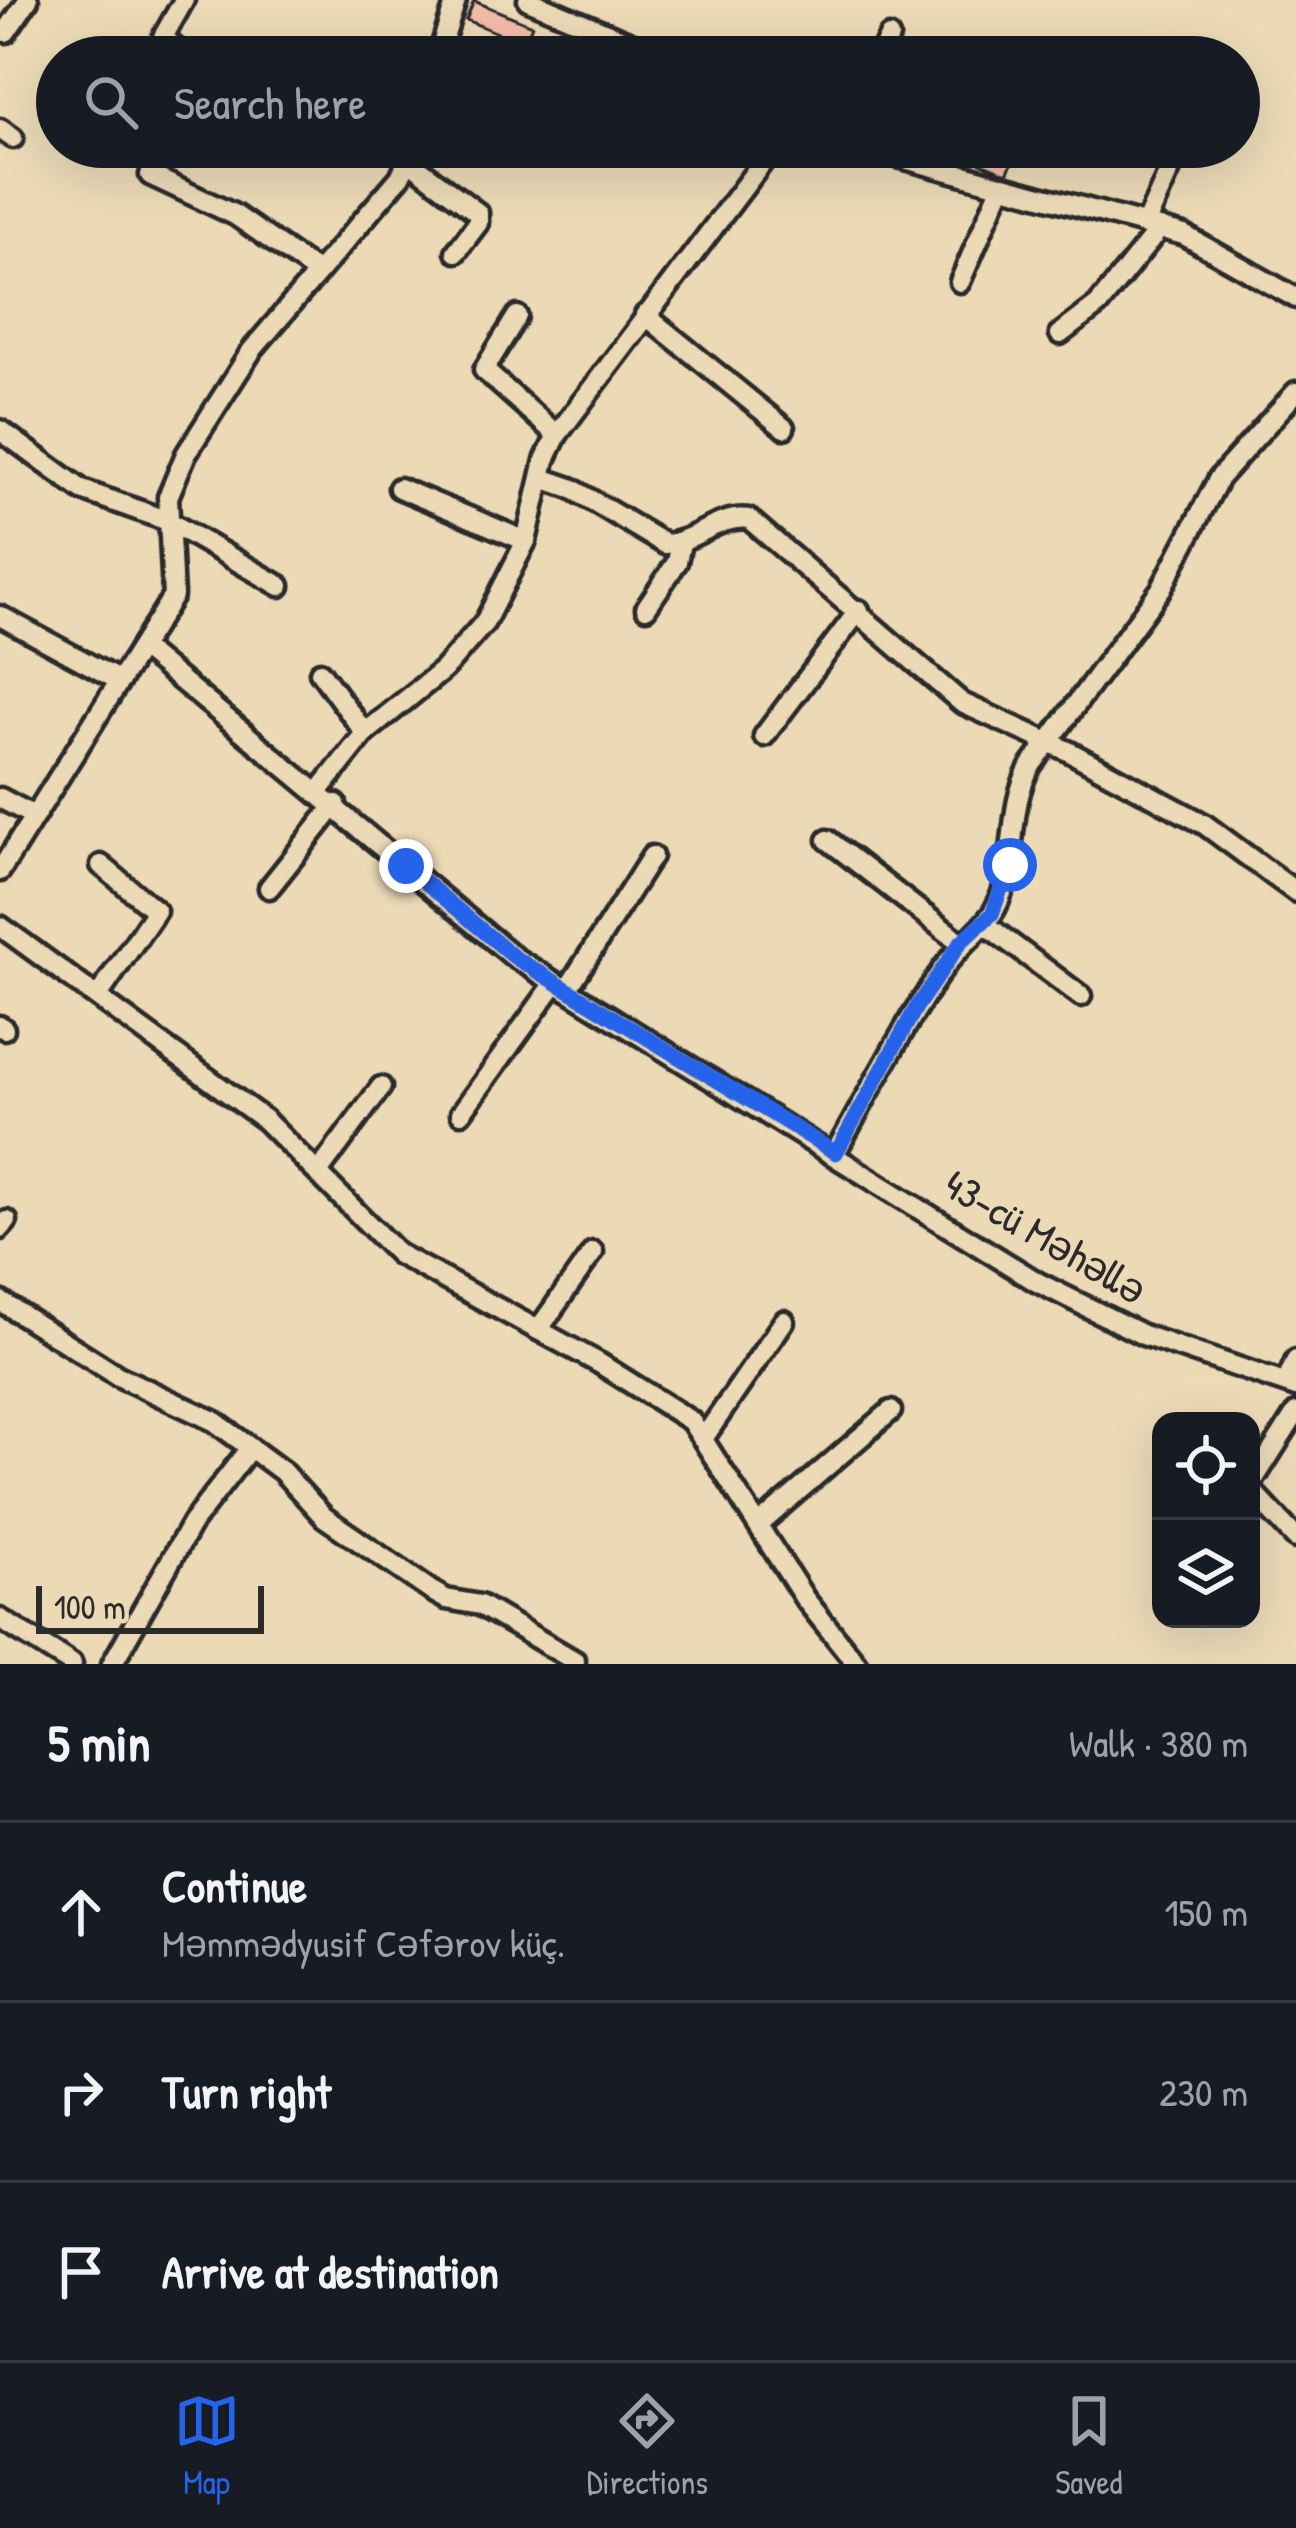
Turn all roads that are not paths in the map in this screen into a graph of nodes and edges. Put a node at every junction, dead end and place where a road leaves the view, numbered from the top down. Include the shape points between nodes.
1 (28, 0) edge
2 (184, 0) edge
3 (456, 0) edge
4 (528, 0) edge
5 (6, 32) dead end
6 (164, 36) edge
7 (445, 36) edge
8 (614, 36) edge
9 (400, 168) edge
10 (427, 168) edge
11 (758, 168) edge
12 (934, 168) edge
13 (1173, 168) edge
14 (150, 175) dead end
15 (1001, 187) junction
16 (1152, 226) junction
17 (456, 252) dead end
18 (317, 272) junction
19 (960, 282) dead end
20 (1296, 298) edge
21 (645, 315) junction
22 (517, 316) dead end
23 (1060, 334) dead end
24 (1296, 392) edge
25 (784, 428) dead end
26 (0, 430) edge
27 (557, 435) junction
28 (542, 478) junction
29 (399, 488) dead end
30 (167, 521) junction
31 (526, 541) junction
32 (681, 543) junction
33 (280, 586) dead end
34 (646, 608) dead end
35 (859, 610) junction
36 (0, 616) edge
37 (143, 649) junction
38 (320, 672) dead end
39 (120, 681) junction
40 (365, 733) junction
41 (764, 736) dead end
42 (1048, 741) junction
43 (319, 790) junction
44 (0, 798) edge
45 (336, 805) junction
46 (34, 816) junction
47 (828, 840) dead end
48 (652, 856) dead end
49 (101, 866) dead end
50 (0, 871) edge
51 (269, 887) dead end
52 (1296, 892) edge
53 (985, 924) junction
54 (0, 926) edge
55 (961, 942) junction
56 (561, 986) junction
57 (98, 996) junction
58 (1081, 996) dead end
59 (381, 1087) dead end
60 (461, 1112) dead end
61 (836, 1153) junction
62 (320, 1170) junction
63 (593, 1252) dead end
64 (0, 1301) edge
65 (784, 1321) dead end
66 (538, 1330) junction
67 (1296, 1360) edge
68 (1291, 1385) edge
69 (891, 1411) dead end
70 (1296, 1413) edge
71 (705, 1436) junction
72 (250, 1448) junction
73 (1260, 1472) edge
74 (1260, 1497) edge
75 (761, 1523) junction
76 (1296, 1538) edge
77 (0, 1618) edge
78 (575, 1661) edge
79 (72, 1664) edge
80 (112, 1664) edge
81 (857, 1664) edge

1 - 5 street
2 - 6 street
3 - 7 street
4 - 8 street
9 - 18 street
10 - 17 street via 478,213
11 - 21 street
12 - 15 street
13 - 16 street
14 - 18 street via 235,215
15 - 16 street
15 - 19 street
16 - 20 street via 1200,242
16 - 23 street via 1098,305
18 - 30 street via 252,350 186,454
21 - 25 street
21 - 27 street
22 - 27 street via 484,370
24 - 42 street via 1219,478 1161,589
26 - 30 street via 82,490
27 - 28 street
28 - 31 street
28 - 32 street via 652,538
29 - 31 street
30 - 33 street
30 - 37 street via 173,596
31 - 40 street via 466,646
32 - 34 street
32 - 35 street via 719,522 749,519
35 - 41 street
35 - 42 street via 962,703
36 - 39 street
37 - 39 street
37 - 43 street, 43-cü Məhəllə
38 - 40 street
39 - 46 street
40 - 43 street
42 - 52 street via 1204,824
42 - 53 street via 1023,779 1005,883
43 - 45 street, 43-cü Məhəllə
44 - 46 street
45 - 51 street
45 - 56 street, 43-cü Məhəllə via 475,927
46 - 50 street
47 - 55 street
48 - 56 street
49 - 57 street via 156,911
53 - 55 street
53 - 58 street
54 - 57 street
55 - 61 street
56 - 60 street
56 - 61 street, 43-cü Məhəllə
57 - 62 street
59 - 62 street
61 - 68 street, 43-cü Məhəllə via 1084,1308
62 - 66 street via 398,1254
63 - 66 street
64 - 72 street
65 - 71 street
66 - 71 street via 648,1392
67 - 68 street
69 - 75 street
70 - 73 street
71 - 75 street
72 - 78 street via 324,1517 430,1590 480,1604
72 - 80 street via 173,1554
74 - 76 street
75 - 81 street via 805,1599
77 - 79 street

